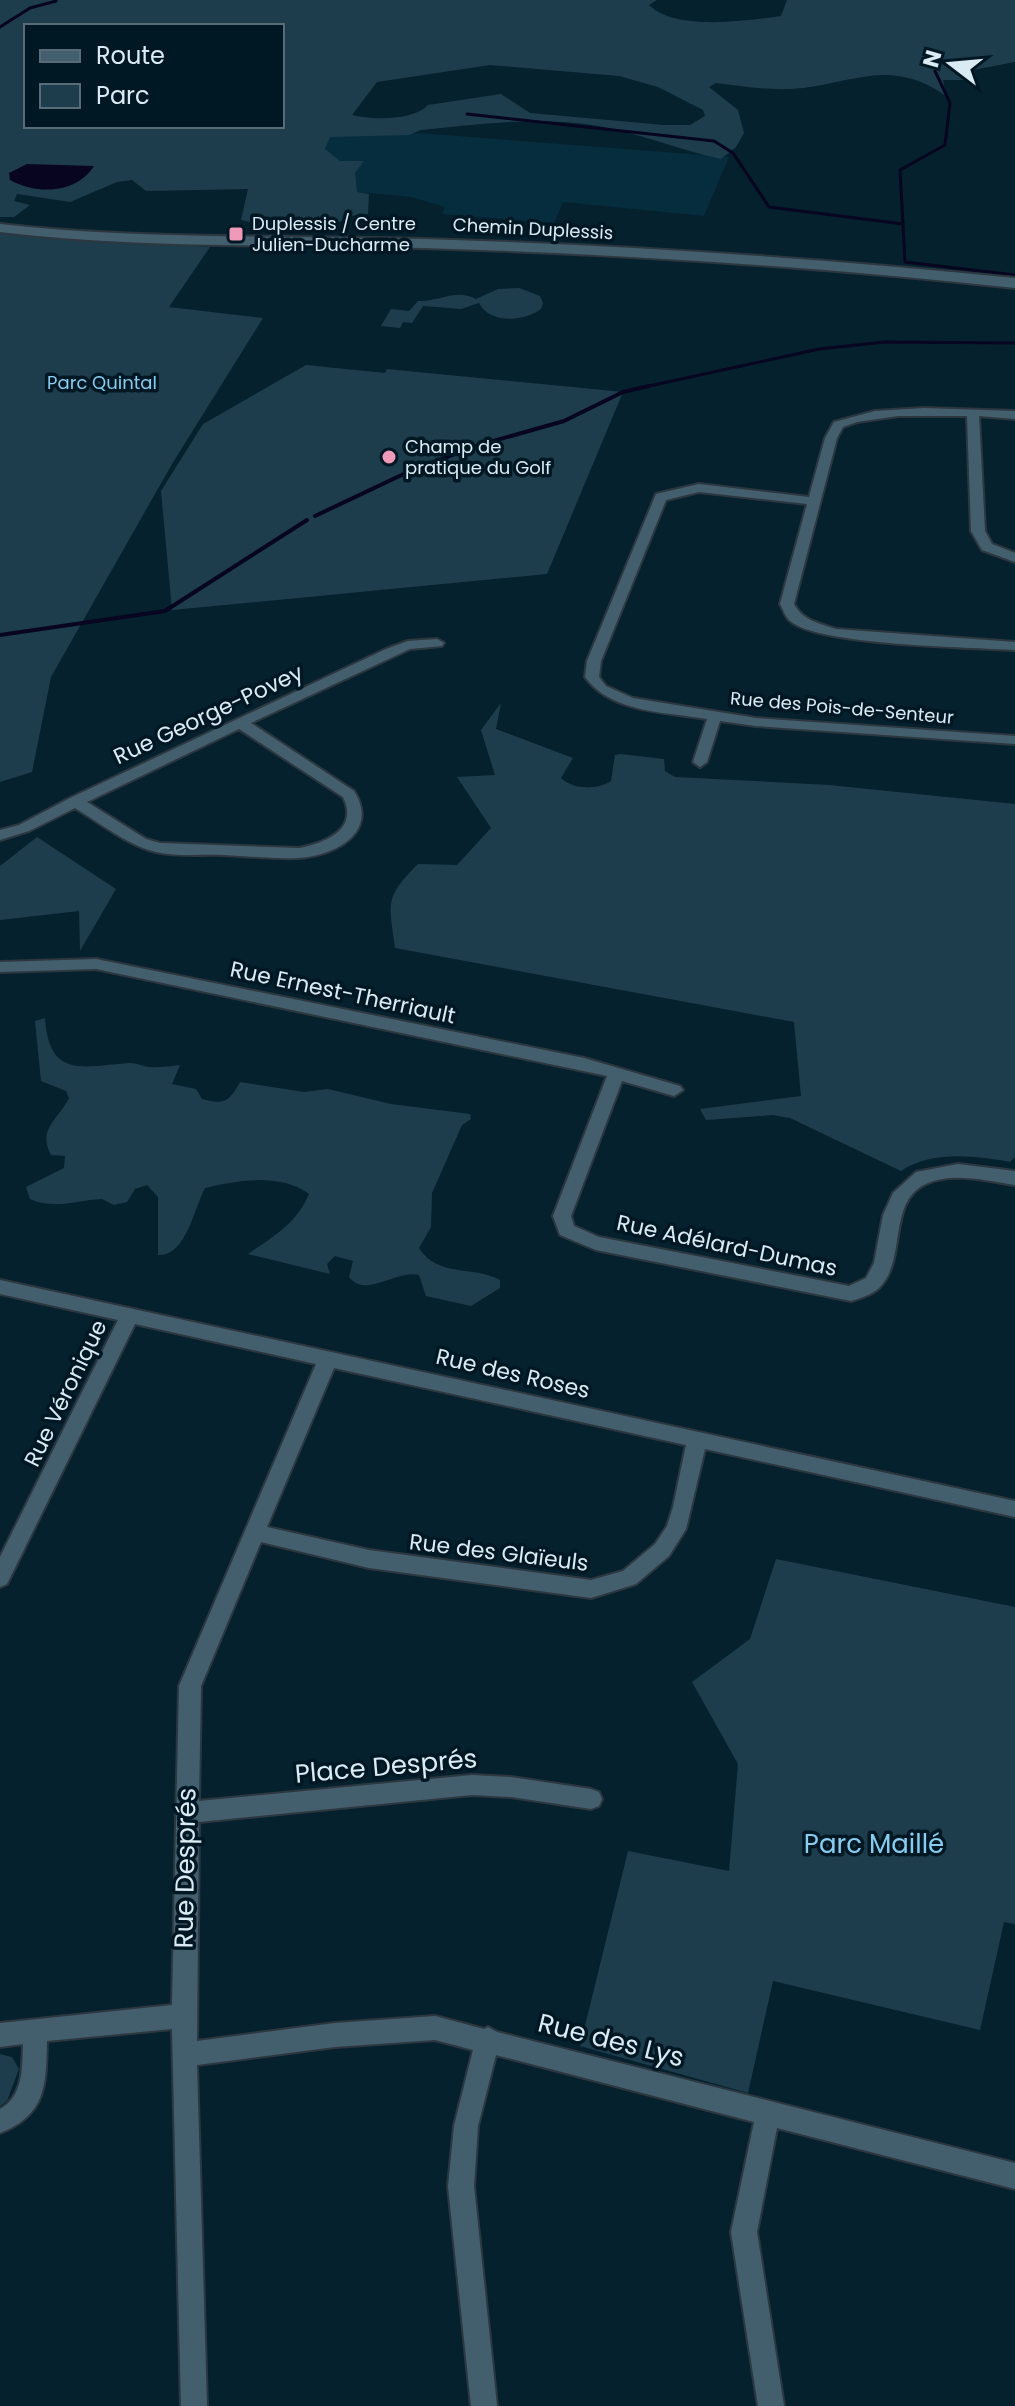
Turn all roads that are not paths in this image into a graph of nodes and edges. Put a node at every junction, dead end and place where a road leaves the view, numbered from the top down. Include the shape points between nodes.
1 (0, 228) edge
2 (1015, 283) edge
3 (973, 412) junction
4 (1015, 415) edge
5 (814, 501) junction
6 (1015, 558) edge
7 (437, 643) dead end
8 (1015, 646) edge
9 (715, 715) junction
10 (242, 724) junction
11 (1015, 740) edge
12 (700, 762) dead end
13 (75, 801) junction
14 (0, 835) edge
15 (0, 967) edge
16 (616, 1074) junction
17 (674, 1090) dead end
18 (1015, 1178) edge
19 (0, 1287) edge
20 (130, 1315) junction
21 (328, 1359) junction
22 (697, 1440) junction
23 (1015, 1509) edge
24 (253, 1532) junction
25 (0, 1578) edge
26 (591, 1799) dead end
27 (186, 1813) junction
28 (184, 2016) junction
29 (35, 2030) junction
30 (0, 2035) edge
31 (488, 2039) junction
32 (185, 2055) junction
33 (768, 2111) junction
34 (0, 2121) edge
35 (1015, 2176) edge
36 (194, 2406) edge
37 (484, 2406) edge
38 (771, 2406) edge

1 - 2 street, Chemin Duplessis via 86,236 493,246
3 - 4 street
3 - 5 street via 844,422 833,432
3 - 6 street via 978,531 987,547
5 - 8 street via 787,598 794,617 835,633
5 - 9 street, Rue des Pois-de-Senteur via 699,488 673,492 655,504 592,677 601,689 629,702
7 - 10 street, Rue George-Povey via 391,652
9 - 11 street, Rue des Pois-de-Senteur via 785,725
9 - 12 street
10 - 13 street, Rue George-Povey
10 - 13 street via 349,794 356,818 344,837 317,851 299,853 159,848
13 - 14 street, Rue George-Povey
15 - 16 street, Rue Ernest-Therriault via 96,964
16 - 17 street, Rue Ernest-Therriault
16 - 18 street, Rue Adélard-Dumas via 562,1216 566,1230 596,1243 851,1294 877,1282 895,1203 914,1180 942,1171
19 - 20 street, Rue des Roses
20 - 21 street, Rue des Roses
20 - 25 street, Rue Véronique
21 - 22 street, Rue des Roses
21 - 24 street, Rue Després
22 - 23 street, Rue des Roses
22 - 24 street, Rue des Glaïeuls via 676,1529 662,1550 629,1578 591,1589 369,1559
24 - 27 street, Rue Després via 190,1686
26 - 27 street, Place Després via 472,1785
27 - 28 street, Rue Després
28 - 29 street
28 - 32 street, Rue Després
29 - 30 street
29 - 34 street via 27,2101 13,2117
31 - 32 street, Rue des Lys via 413,2028
31 - 33 street, Rue des Lys
31 - 37 street via 466,2126 461,2186
32 - 36 street, Rue Després
33 - 35 street, Rue des Lys
33 - 38 street via 744,2232

